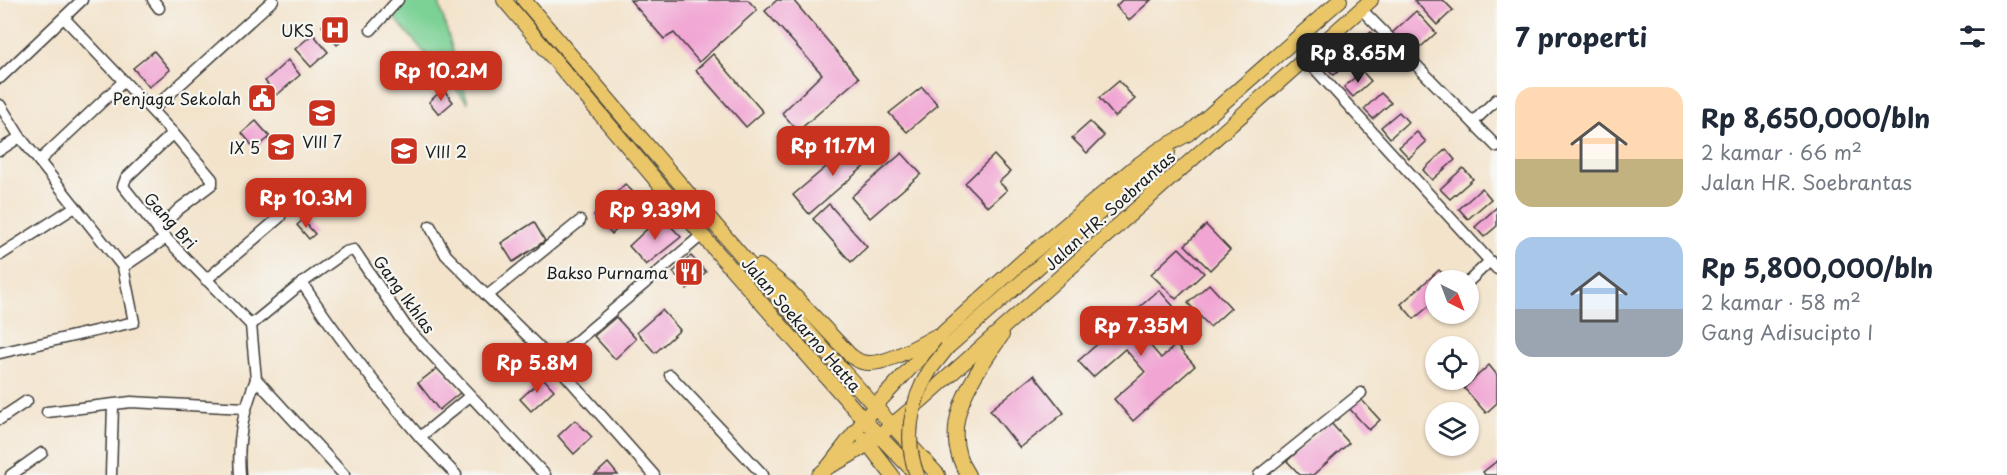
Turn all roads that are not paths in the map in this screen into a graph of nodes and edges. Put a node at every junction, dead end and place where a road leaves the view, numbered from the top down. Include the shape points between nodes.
1 (82, 0) edge
2 (273, 0) edge
3 (398, 0) edge
4 (524, 0) edge
5 (1340, 0) edge
6 (505, 1) edge
7 (1366, 4) edge
8 (64, 18) junction
9 (371, 30) dead end
10 (1305, 58) junction
11 (0, 78) edge
12 (123, 82) junction
13 (1497, 99) edge
14 (0, 105) edge
15 (152, 110) junction
16 (1473, 122) junction
17 (173, 133) junction
18 (1188, 134) junction
19 (20, 137) junction
20 (1497, 147) edge
21 (0, 150) edge
22 (39, 161) junction
23 (75, 207) junction
24 (280, 217) dead end
25 (580, 221) dead end
26 (430, 226) dead end
27 (162, 234) junction
28 (702, 235) junction
29 (741, 254) junction
30 (0, 255) edge
31 (1493, 265) edge
32 (123, 267) junction
33 (1479, 275) edge
34 (206, 280) junction
35 (302, 284) junction
36 (486, 296) junction
37 (1016, 316) junction
38 (251, 325) junction
39 (944, 332) junction
40 (0, 353) edge
41 (553, 361) junction
42 (670, 375) dead end
43 (256, 380) junction
44 (1361, 393) dead end
45 (470, 396) junction
46 (27, 401) dead end
47 (112, 405) junction
48 (875, 406) junction
49 (244, 408) junction
50 (47, 412) dead end
51 (0, 419) edge
52 (860, 425) junction
53 (891, 425) junction
54 (420, 437) junction
55 (874, 440) junction
56 (42, 453) dead end
57 (824, 473) edge
58 (11, 475) edge
59 (111, 475) edge
60 (240, 475) edge
61 (344, 475) edge
62 (456, 475) edge
63 (545, 475) edge
64 (654, 475) edge
65 (763, 475) edge
66 (892, 475) edge
67 (917, 475) edge
68 (938, 475) edge
69 (968, 475) edge
70 (1260, 475) edge

1 - 8 street
2 - 15 street
3 - 9 street
4 - 29 main road, Jalan Soekarno Hatta
5 - 18 main road, Jalan HR. Soebrantas
6 - 28 main road, Jalan Soekarno Hatta
7 - 10 main road, Jalan HR. Soebrantas
7 - 16 street
8 - 11 street
8 - 12 street
10 - 31 street
10 - 37 main road, Jalan HR. Soebrantas
12 - 15 street
12 - 22 street
13 - 16 street
14 - 19 street
15 - 17 street
16 - 20 street
17 - 27 street, Gang Bri via 123,182 125,190
17 - 27 street via 213,182 179,209
18 - 39 main road, Jalan HR. Soebrantas via 1132,169
18 - 67 main road, bridge via 947,348 929,371 910,425 909,443
19 - 21 street
19 - 22 street
22 - 23 street
23 - 30 street
23 - 32 street
24 - 34 street
25 - 36 street
26 - 36 street via 446,255
27 - 32 street
27 - 34 street, Gang Bri
28 - 41 street
28 - 52 main road, Jalan Soekarno Hatta
29 - 39 main road via 789,290 862,363 902,355
29 - 48 main road, Jalan Soekarno Hatta
31 - 33 street
32 - 40 street via 134,322
34 - 38 street, Gang Bri
35 - 38 street, Gang Ikhlas
35 - 45 street, Gang Ikhlas via 345,252 354,250 407,328
35 - 54 street via 365,372
36 - 41 street
37 - 53 main road, Jalan HR. Soebrantas
37 - 69 main road via 974,375 962,401 956,424 957,449
38 - 43 street
39 - 48 main road, Jalan HR. Soebrantas
41 - 64 street
42 - 65 street
43 - 49 street
43 - 61 street
44 - 70 street
45 - 54 street
45 - 63 street, Gang Ikhlas
46 - 51 street
47 - 49 street via 136,402
47 - 50 street
47 - 59 street
48 - 52 main road, Jalan HR. Soebrantas
48 - 53 main road, Jalan Soekarno Hatta
49 - 60 street via 239,441
52 - 55 main road, Jalan Soekarno Hatta
52 - 57 main road, Jalan HR. Soebrantas
53 - 55 main road, Jalan HR. Soebrantas
53 - 68 main road, Jalan Soekarno Hatta
54 - 62 street
55 - 57 main road, Jalan HR. Soebrantas
55 - 66 main road
55 - 67 main road, Jalan Soekarno Hatta
56 - 58 street

